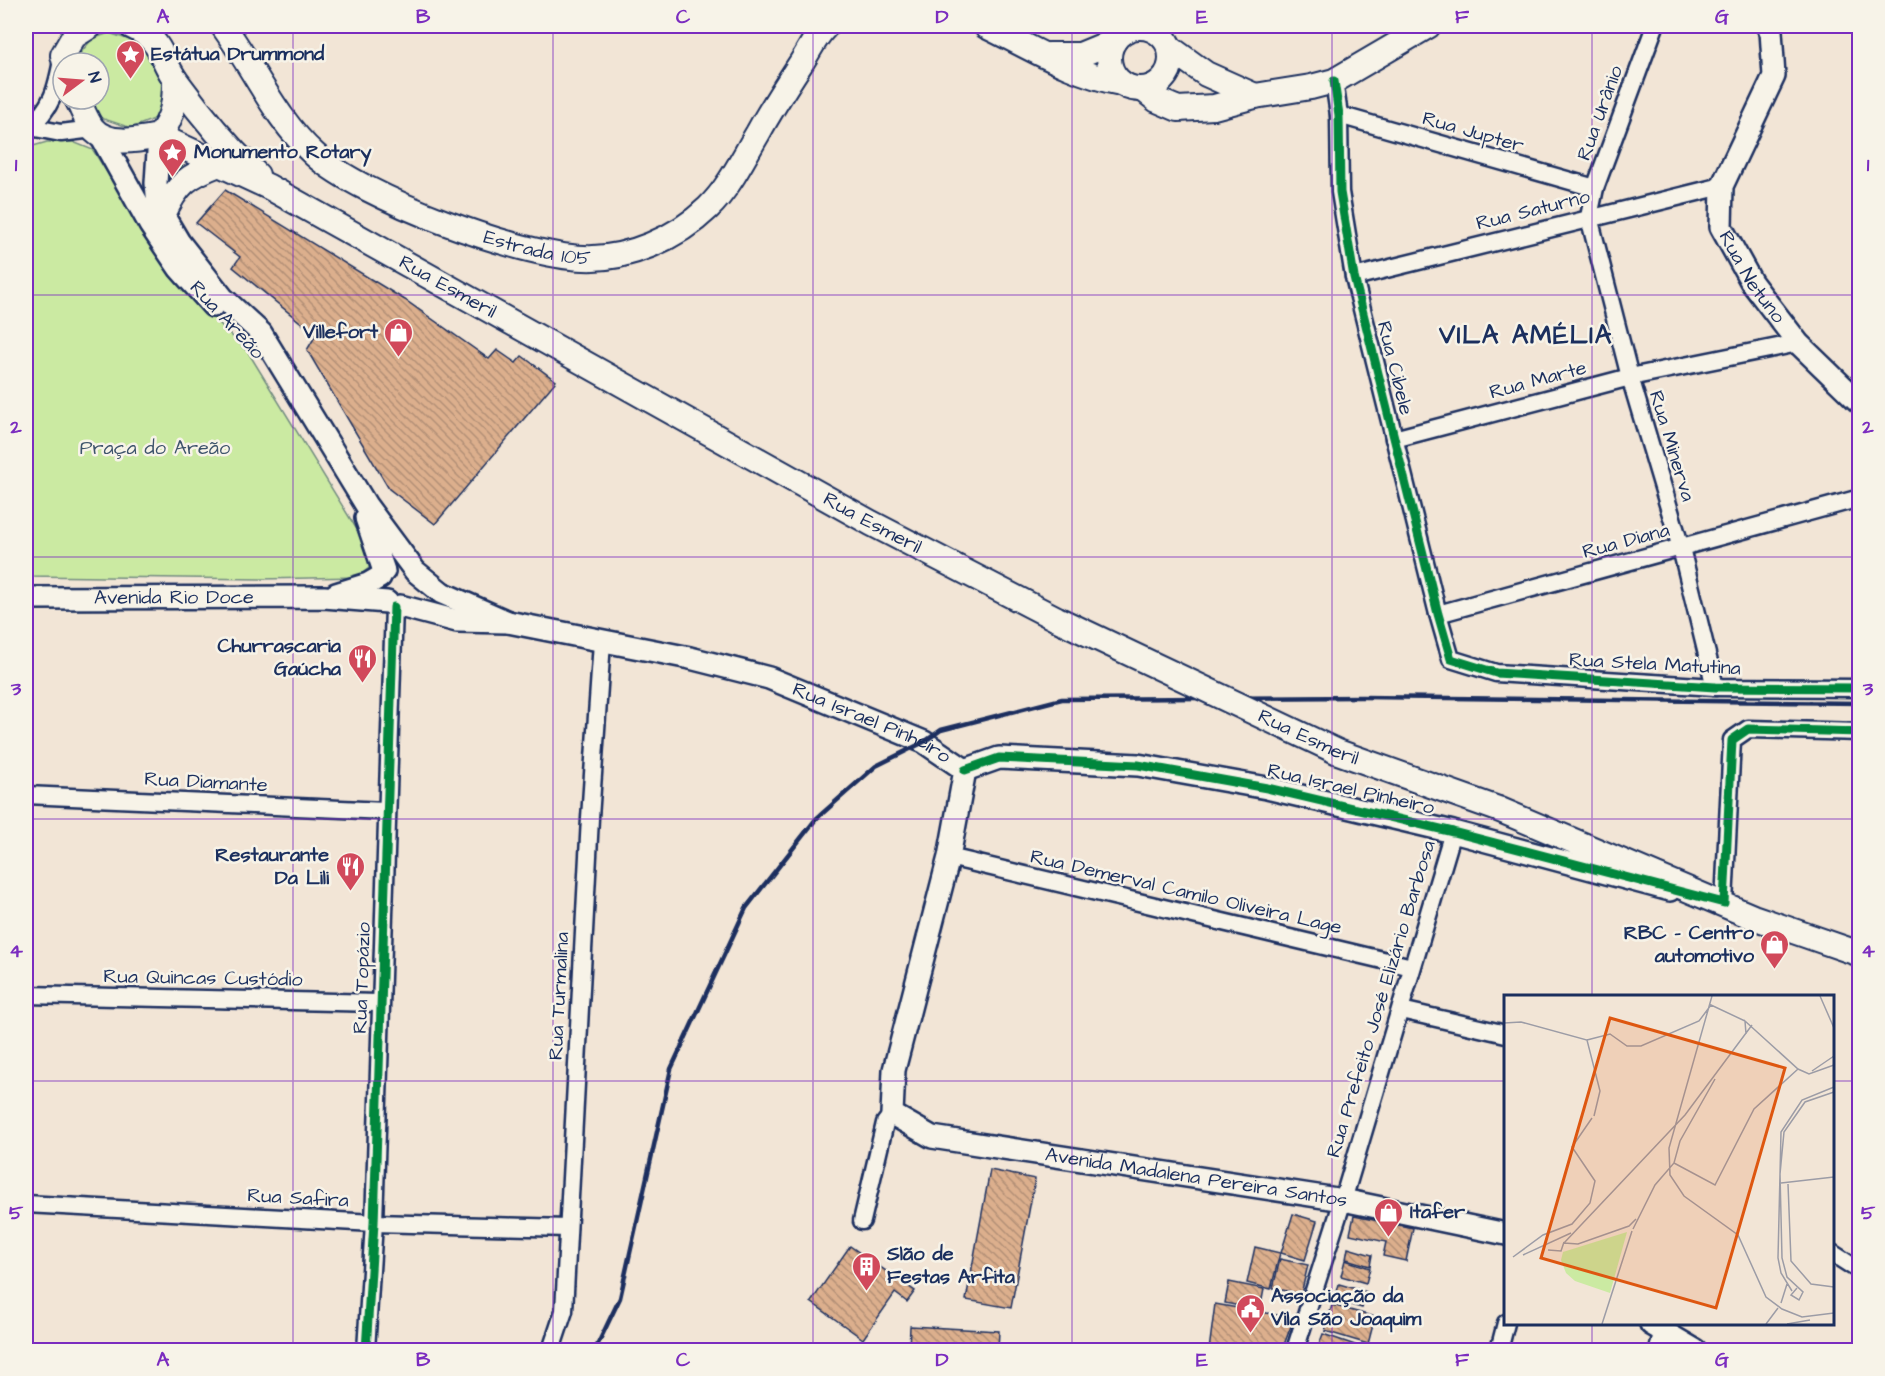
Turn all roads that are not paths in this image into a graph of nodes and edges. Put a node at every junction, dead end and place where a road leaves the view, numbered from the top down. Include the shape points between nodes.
1 (57, 26) edge
2 (90, 26) edge
3 (131, 26) edge
4 (223, 26) edge
5 (826, 26) edge
6 (986, 26) edge
7 (1428, 26) edge
8 (1655, 26) edge
9 (1767, 26) edge
10 (1114, 41) junction
11 (1170, 48) junction
12 (62, 51) edge
13 (67, 51) edge
14 (1044, 54) junction
15 (175, 80) junction
16 (1334, 81) junction
17 (1132, 86) junction
18 (1255, 96) junction
19 (51, 101) edge
20 (84, 111) edge
21 (1339, 115) junction
22 (28, 129) edge
23 (96, 132) junction
24 (159, 136) junction
25 (219, 164) junction
26 (1722, 186) junction
27 (269, 187) junction
28 (1595, 188) junction
29 (163, 214) junction
30 (1590, 217) junction
31 (1354, 277) junction
32 (1798, 343) junction
33 (1630, 377) junction
34 (1860, 403) edge
35 (1394, 440) junction
36 (1860, 498) edge
37 (1681, 548) junction
38 (415, 571) junction
39 (382, 574) junction
40 (324, 597) junction
41 (26, 598) edge
42 (393, 605) junction
43 (1438, 614) junction
44 (508, 622) junction
45 (602, 642) junction
46 (1451, 659) joint
47 (1715, 687) junction
48 (1860, 688) edge
49 (1860, 732) edge
50 (965, 770) junction
51 (26, 795) edge
52 (385, 811) junction
53 (1453, 832) junction
54 (949, 857) junction
55 (1724, 903) junction
56 (1860, 954) edge
57 (1412, 967) junction
58 (26, 995) edge
59 (379, 1003) junction
60 (1401, 1010) junction
61 (1504, 1034) edge
62 (892, 1114) junction
63 (1343, 1200) junction
64 (26, 1204) edge
65 (862, 1221) dead end
66 (374, 1223) junction
67 (568, 1228) junction
68 (1504, 1234) edge
69 (1834, 1254) edge
70 (1860, 1271) edge
71 (1505, 1325) edge
72 (1658, 1332) edge
73 (366, 1350) edge
74 (551, 1350) edge
75 (1295, 1350) edge
76 (1499, 1350) edge
77 (1695, 1350) edge

1 - 12 main road
2 - 13 main road via 74,36
3 - 15 main road via 158,45
4 - 5 main road, Estrada 105 via 293,131 315,155 352,180 390,200 504,244 583,258 609,257 640,249 673,233 707,208 735,171
6 - 14 main road
7 - 16 main road
8 - 28 street, Rua Urânio
9 - 26 street, Rua Netuno via 1771,31 1774,76
10 - 11 main road via 1124,31 1151,28
10 - 14 main road via 1080,55
10 - 17 main road via 1109,56 1112,71
11 - 17 main road via 1171,62 1166,75 1156,84
11 - 18 main road via 1206,74
14 - 17 main road via 1094,78
15 - 24 main road via 170,122
15 - 27 main road via 236,154
16 - 18 main road
16 - 21 street, Rua Cibele
17 - 18 main road via 1178,109 1214,106
19 - 22 street
20 - 23 main road
21 - 28 street, Rua Jupter
21 - 31 street, Rua Cibele via 1340,192
22 - 23 street
23 - 24 main road via 123,142
23 - 39 street, Rua Areão via 179,268 221,315 253,342 274,372 370,524
24 - 25 main road
24 - 29 street, Rua Areão via 156,183
25 - 27 main road
25 - 29 main road via 194,174 174,190
26 - 30 street, Rua Saturno
26 - 32 street, Rua Netuno via 1721,227 1752,283
27 - 55 main road, Rua Esmeril, bridge via 871,523 1057,619 1338,753 1498,809
28 - 30 street, Rua Urânio
29 - 38 street, Rua Areão via 179,242 222,298 261,333 366,505
30 - 31 street, Rua Saturno
30 - 33 street, Rua Minerva
31 - 35 street, Rua Cibele
32 - 33 street, Rua Marte
32 - 34 street, Rua Netuno
33 - 35 street, Rua Marte
33 - 37 street, Rua Minerva
35 - 43 street, Rua Cibele
36 - 37 street, Rua Diana
37 - 43 street, Rua Diana
37 - 47 street, Rua Minerva
38 - 39 street via 396,564
38 - 42 street via 420,584 417,597 406,605
38 - 44 street, Rua Israel Pinheiro via 442,593
39 - 40 street, Avenida Rio Doce via 368,584
39 - 42 street via 379,591
40 - 41 street, Avenida Rio Doce
40 - 42 street, Avenida Rio Doce
42 - 44 street, Rua Israel Pinheiro via 457,621
42 - 52 street, Rua Topázio
43 - 46 street, Rua Cibele
44 - 45 street, Rua Israel Pinheiro
45 - 50 street, Rua Israel Pinheiro via 769,678 924,742
45 - 67 street, Rua Turmalina
46 - 47 street, Rua Stela Matutina via 1496,673
47 - 48 street, Rua Stela Matutina
49 - 55 street via 1748,729 1732,740
50 - 53 street, Rua Israel Pinheiro via 999,758 1138,765 1267,788
50 - 54 street
51 - 52 street, Rua Diamante
52 - 59 street, Rua Topázio
53 - 55 street, Rua Israel Pinheiro
53 - 57 street, Rua Prefeito José Elizário Barbosa
54 - 57 street, Rua Demerval Camilo Oliveira Lage
54 - 62 street via 894,1070
55 - 56 main road, Rua Israel Pinheiro
57 - 60 street, Rua Prefeito José Elizário Barbosa
58 - 59 street, Rua Quincas Custódio
59 - 66 street, Rua Topázio
60 - 61 street
60 - 63 street, Rua Prefeito José Elizário Barbosa
62 - 63 street, Avenida Madalena Pereira Santos via 932,1137
62 - 65 street via 885,1123
63 - 68 street, Avenida Madalena Pereira Santos
63 - 75 street, Rua Prefeito José Elizário Barbosa
64 - 66 street, Rua Safira
66 - 67 street, Rua Safira
66 - 73 street, Rua Topázio
67 - 74 street, Rua Turmalina via 564,1311
69 - 70 street
71 - 76 street
72 - 77 street

